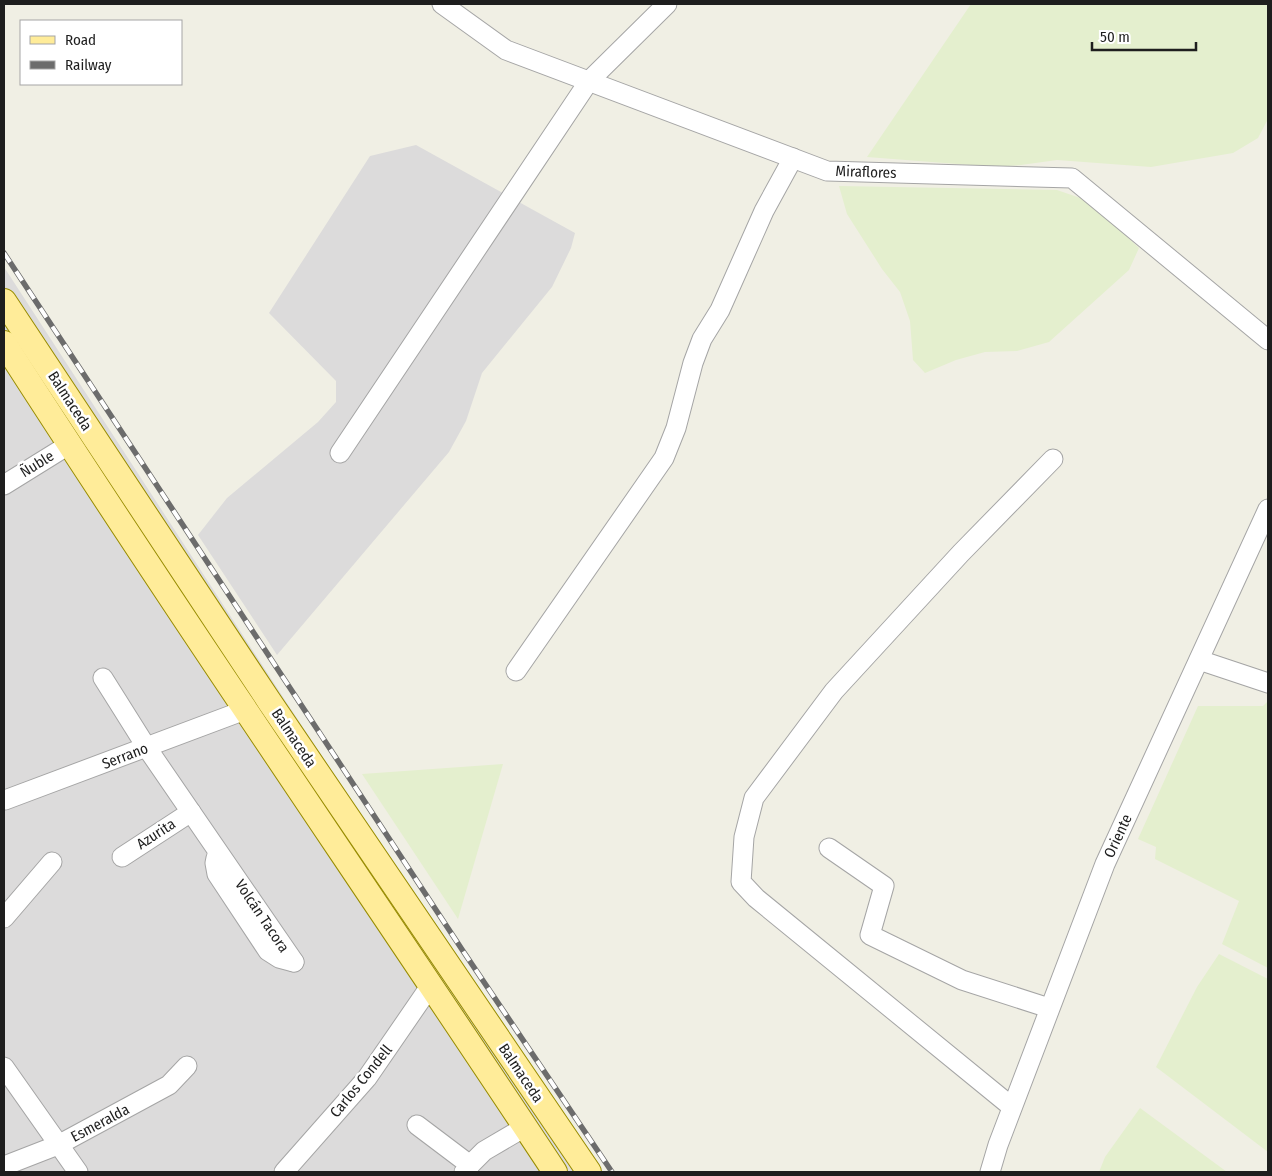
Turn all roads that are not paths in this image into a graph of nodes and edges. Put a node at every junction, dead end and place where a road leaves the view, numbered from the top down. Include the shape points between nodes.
1 (442, 4) edge
2 (667, 4) edge
3 (590, 81) junction
4 (793, 158) junction
5 (4, 301) edge
6 (1268, 340) edge
7 (4, 343) edge
8 (10, 367) edge
9 (70, 444) junction
10 (340, 453) dead end
11 (1053, 459) dead end
12 (4, 485) edge
13 (1268, 509) edge
14 (1199, 660) junction
15 (516, 671) dead end
16 (103, 678) dead end
17 (1268, 683) edge
18 (245, 710) junction
19 (147, 748) junction
20 (5, 800) dead end
21 (191, 812) junction
22 (829, 848) dead end
23 (218, 852) junction
24 (122, 857) dead end
25 (52, 862) dead end
26 (4, 918) edge
27 (431, 985) junction
28 (1050, 1008) junction
29 (187, 1066) dead end
30 (4, 1067) edge
31 (1012, 1108) junction
32 (418, 1124) dead end
33 (526, 1127) junction
34 (58, 1145) junction
35 (4, 1166) edge
36 (467, 1169) edge
37 (78, 1172) edge
38 (284, 1172) edge
39 (555, 1172) edge
40 (589, 1172) edge
41 (990, 1172) edge

1 - 3 street, Miraflores via 506,50
2 - 3 street
3 - 4 street, Miraflores
3 - 10 street
4 - 6 street, Miraflores via 827,171 1072,178
4 - 15 street via 764,210 720,310 702,339 664,458
5 - 40 main road, Balmaceda via 263,693
7 - 8 main road, Balmaceda
8 - 9 main road, Balmaceda
9 - 12 street, Ñuble
9 - 18 main road, Balmaceda
11 - 31 street via 834,691 754,798 744,837 741,882 756,898
13 - 14 street, Oriente
14 - 17 street
14 - 28 street, Oriente via 1105,864
16 - 19 street, Volcán Tacora
18 - 19 street, Serrano
18 - 27 main road, Balmaceda
19 - 20 street, Serrano
19 - 21 street, Volcán Tacora
21 - 23 street, Volcán Tacora
21 - 24 street, Azurita
22 - 28 street via 884,886 870,935 962,980
23 - 23 street, Volcán Tacora via 240,884 294,962 268,951 217,874
25 - 26 street
27 - 33 main road, Balmaceda
27 - 38 street, Carlos Condell via 367,1078
28 - 31 street, Oriente
29 - 34 street, Esmeralda via 169,1085
30 - 34 street
31 - 41 street, Oriente
32 - 36 street
33 - 36 street via 484,1151
33 - 39 main road, Balmaceda
34 - 35 street, Esmeralda
34 - 37 street

